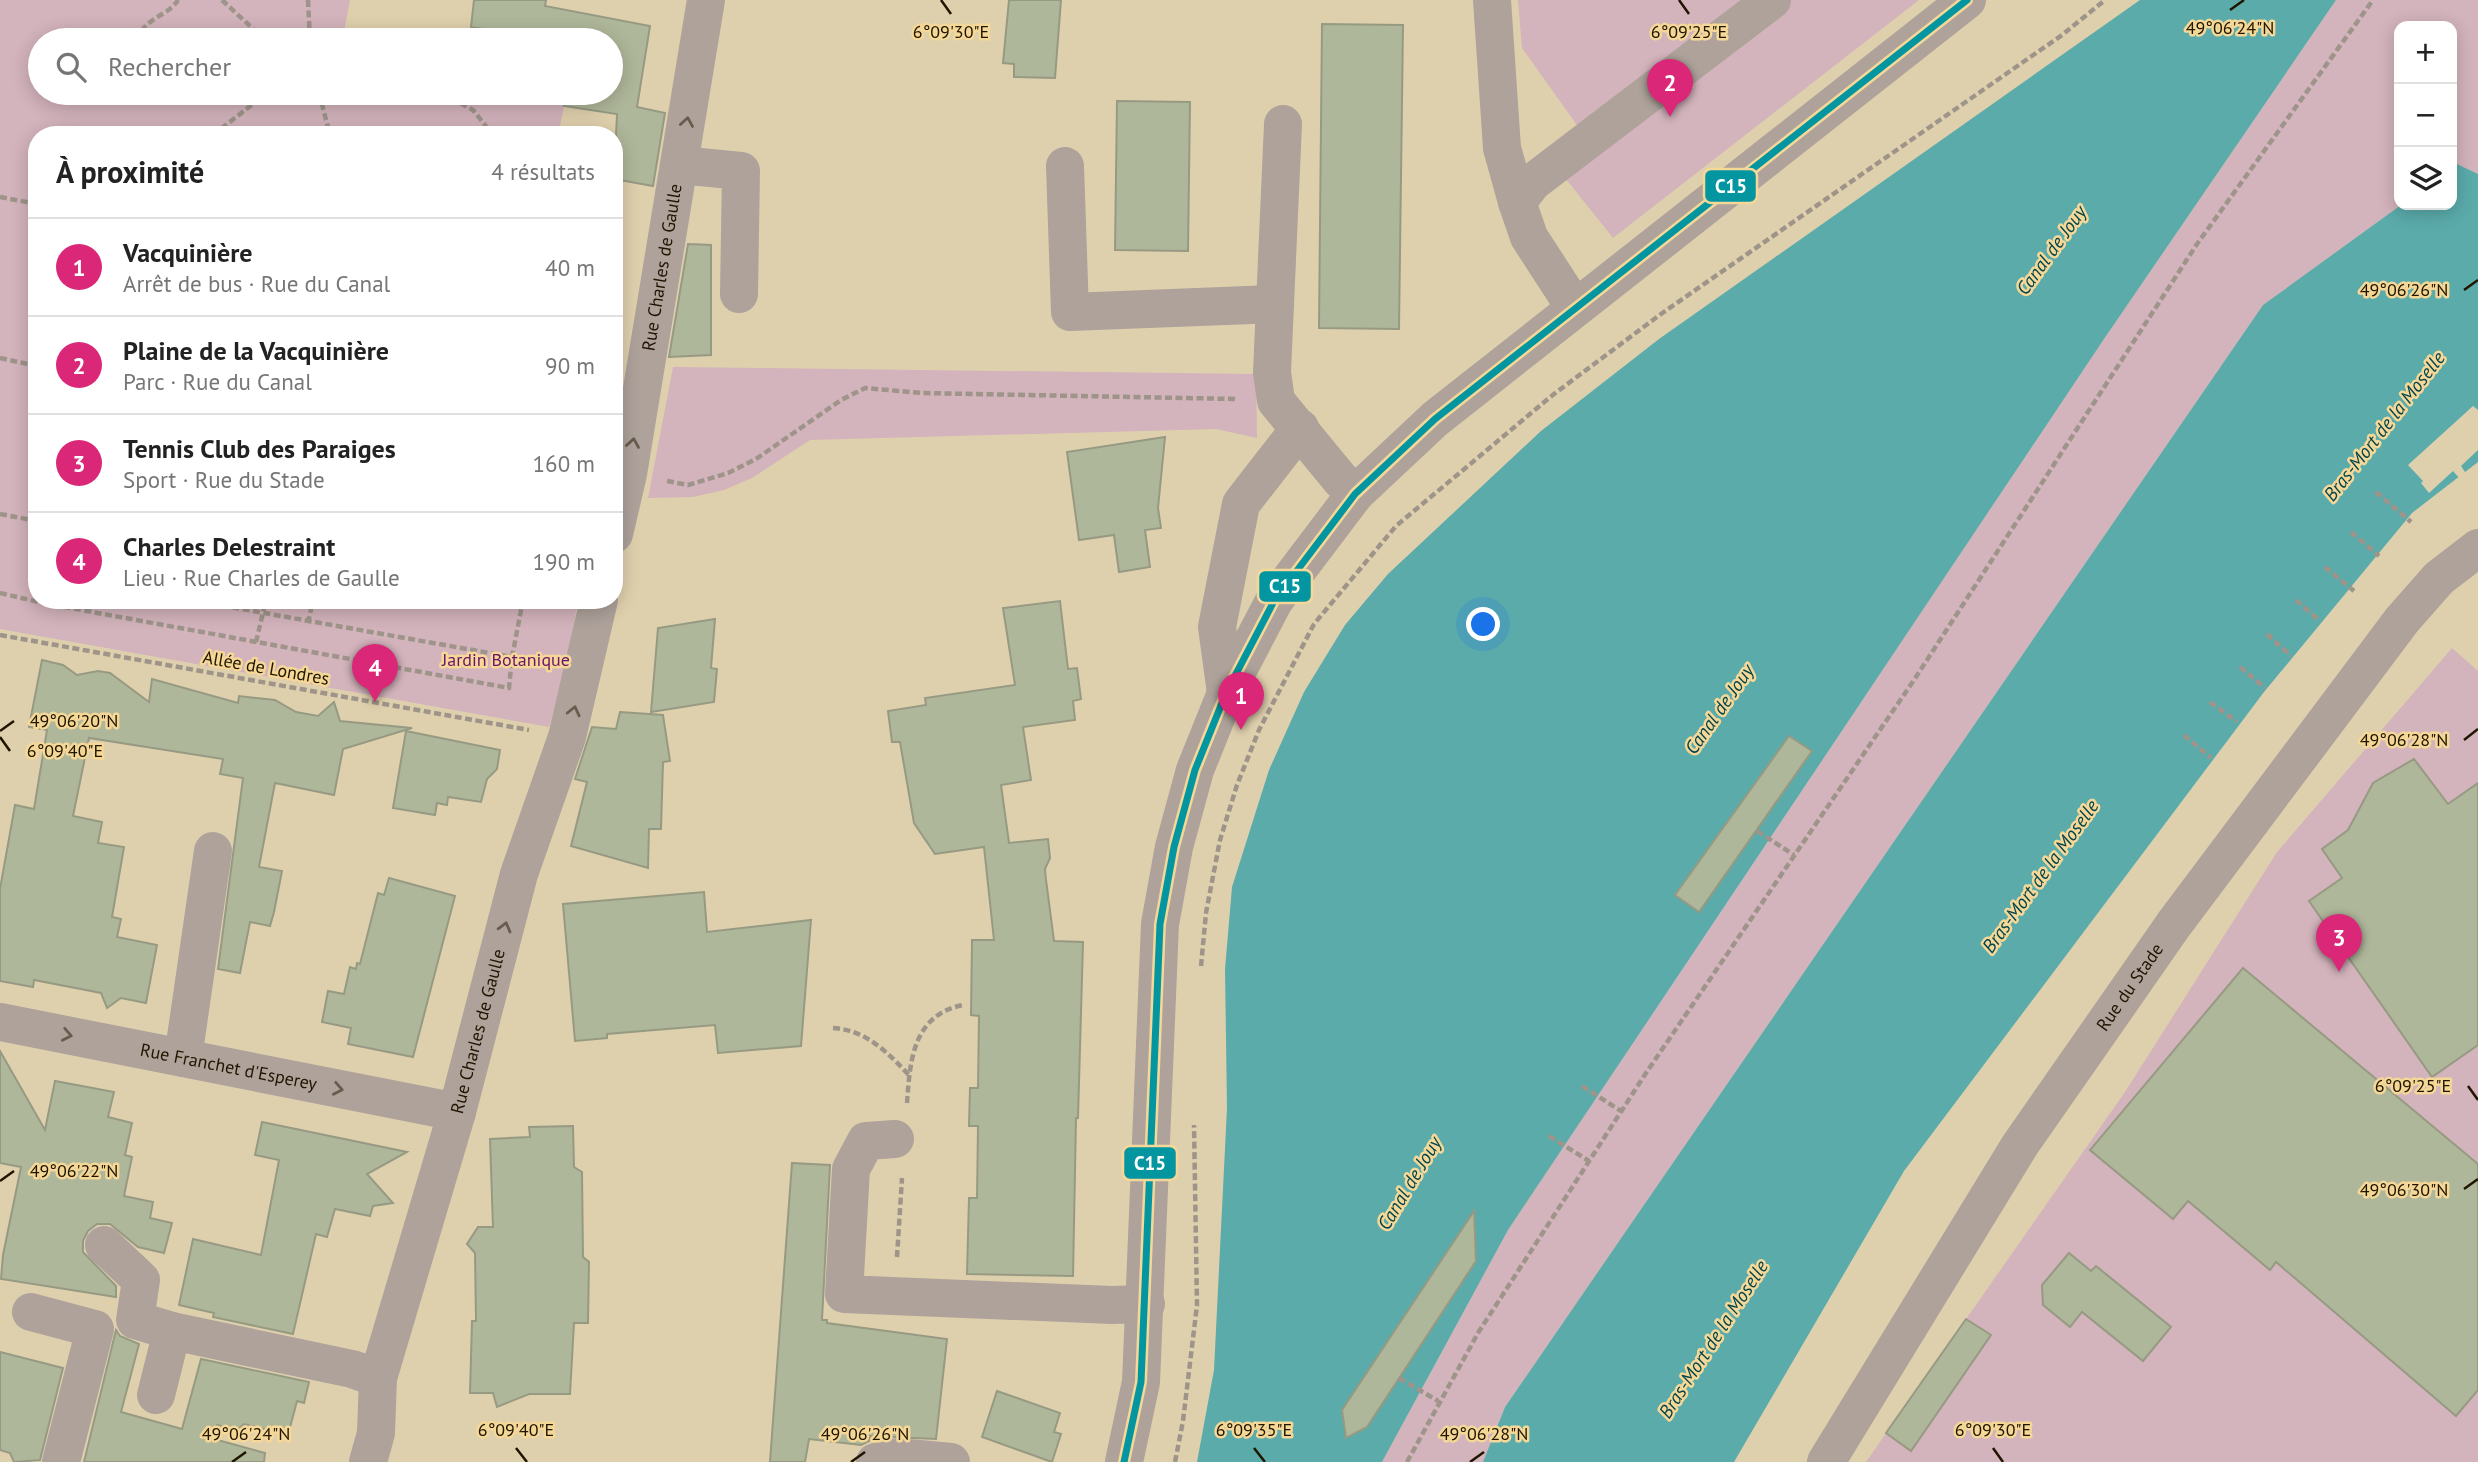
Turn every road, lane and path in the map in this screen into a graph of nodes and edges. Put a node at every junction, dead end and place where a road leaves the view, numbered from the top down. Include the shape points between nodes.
1 (178, 0) edge
2 (222, 0) edge
3 (308, 0) edge
4 (706, 0) edge
5 (1492, 0) edge
6 (1772, 0) edge
7 (1967, 0) edge
8 (2105, 0) edge
9 (2373, 0) edge
10 (144, 28) edge
11 (252, 28) edge
12 (309, 28) edge
13 (252, 105) edge
14 (322, 105) edge
15 (464, 105) edge
16 (1283, 124) dead end
17 (225, 126) edge
18 (328, 126) edge
19 (486, 126) edge
20 (680, 165) junction
21 (1065, 166) dead end
22 (0, 197) edge
23 (28, 202) edge
24 (1517, 202) junction
25 (739, 294) dead end
26 (1275, 304) junction
27 (1575, 308) junction
28 (0, 358) edge
29 (28, 364) edge
30 (1288, 415) junction
31 (628, 474) junction
32 (2376, 492) dead end
33 (1355, 494) junction
34 (623, 495) edge
35 (0, 514) edge
36 (28, 520) edge
37 (2411, 522) dead end
38 (2351, 532) dead end
39 (2478, 548) edge
40 (2379, 556) dead end
41 (2325, 567) dead end
42 (2354, 591) dead end
43 (0, 593) edge
44 (28, 599) edge
45 (2296, 600) dead end
46 (81, 609) edge
47 (234, 609) edge
48 (264, 609) edge
49 (311, 609) edge
50 (521, 609) edge
51 (597, 609) edge
52 (263, 615) junction
53 (2320, 621) dead end
54 (308, 623) junction
55 (2267, 634) dead end
56 (0, 635) edge
57 (256, 642) junction
58 (2291, 656) dead end
59 (512, 657) junction
60 (2240, 667) dead end
61 (2265, 688) dead end
62 (1226, 693) junction
63 (2210, 702) dead end
64 (2237, 722) dead end
65 (2184, 735) dead end
66 (568, 737) junction
67 (2211, 758) dead end
68 (1757, 831) dead end
69 (213, 850) dead end
70 (1795, 855) junction
71 (1200, 973) dead end
72 (0, 1022) edge
73 (834, 1028) dead end
74 (183, 1058) junction
75 (909, 1076) dead end
76 (1582, 1086) dead end
77 (1621, 1111) junction
78 (457, 1112) junction
79 (1194, 1113) dead end
80 (1549, 1136) dead end
81 (895, 1139) dead end
82 (1588, 1161) junction
83 (104, 1245) dead end
84 (1146, 1304) junction
85 (31, 1312) dead end
86 (172, 1331) junction
87 (378, 1378) junction
88 (1399, 1378) dead end
89 (156, 1395) dead end
90 (1438, 1401) junction
91 (61, 1462) edge
92 (368, 1462) edge
93 (875, 1462) edge
94 (951, 1462) edge
95 (1124, 1462) edge
96 (1175, 1462) edge
97 (1407, 1462) edge
98 (1826, 1462) edge

1 - 10 path
2 - 11 path
3 - 12 path
20 -> 4 street, Rue Charles de Gaulle
5 - 24 street via 1502,148
6 - 24 street via 1533,182
7 - 27 street
8 - 71 path via 1553,394 1396,526 1314,624 1259,730 1220,840
9 - 70 path via 2197,244
13 - 17 path
14 - 18 path
15 - 19 path
16 - 26 street
20 - 25 street via 741,171
31 -> 20 street, Rue Charles de Gaulle
21 - 26 street via 1070,312
22 - 23 path
24 - 27 street via 1528,237
26 - 30 street via 1272,372
27 - 33 street via 1435,419
28 - 29 path
30 - 31 path via 1191,396 960,394 865,388 728,473 688,485
30 - 33 street
30 - 62 street via 1241,503 1217,627
31 - 34 street, Rue Charles de Gaulle
32 - 37 path
33 - 62 street via 1274,601
35 - 36 path
38 - 40 path
39 - 98 street, Rue du Stade via 2439,578 2402,620 2174,924 2020,1145
41 - 42 path
43 - 44 path
45 - 53 path
46 - 57 path
47 - 52 path
48 - 52 path
49 - 54 path
50 - 59 path
66 -> 51 street, Rue Charles de Gaulle
52 - 54 path
52 - 57 path
54 - 59 path
55 - 58 path
56 - 66 path, Allée de Londres
57 - 59 path via 509,688
60 - 61 path
62 - 84 street via 1191,783 1160,924
63 - 64 path
65 - 67 path
78 -> 66 street, Rue Charles de Gaulle via 519,874
68 - 70 path
69 - 74 street
70 - 77 path
72 -> 74 street, Rue Franchet d'Esperey
73 - 75 path via 853,1029 869,1039
74 -> 78 street, Rue Franchet d'Esperey
76 - 77 path
77 - 82 path
78 - 87 street, Rue Charles de Gaulle
79 - 96 path via 1197,1305
80 - 82 path
81 - 84 street via 866,1142 851,1169 844,1294
82 - 90 path
83 - 86 street via 141,1280 135,1320
84 - 95 street via 1141,1382
85 - 91 street via 95,1329
86 - 87 street via 352,1368
86 - 89 street
87 - 92 street, Rue Charles de Gaulle via 376,1433
88 - 90 path
90 - 97 path
93 - 94 street via 898,1457

